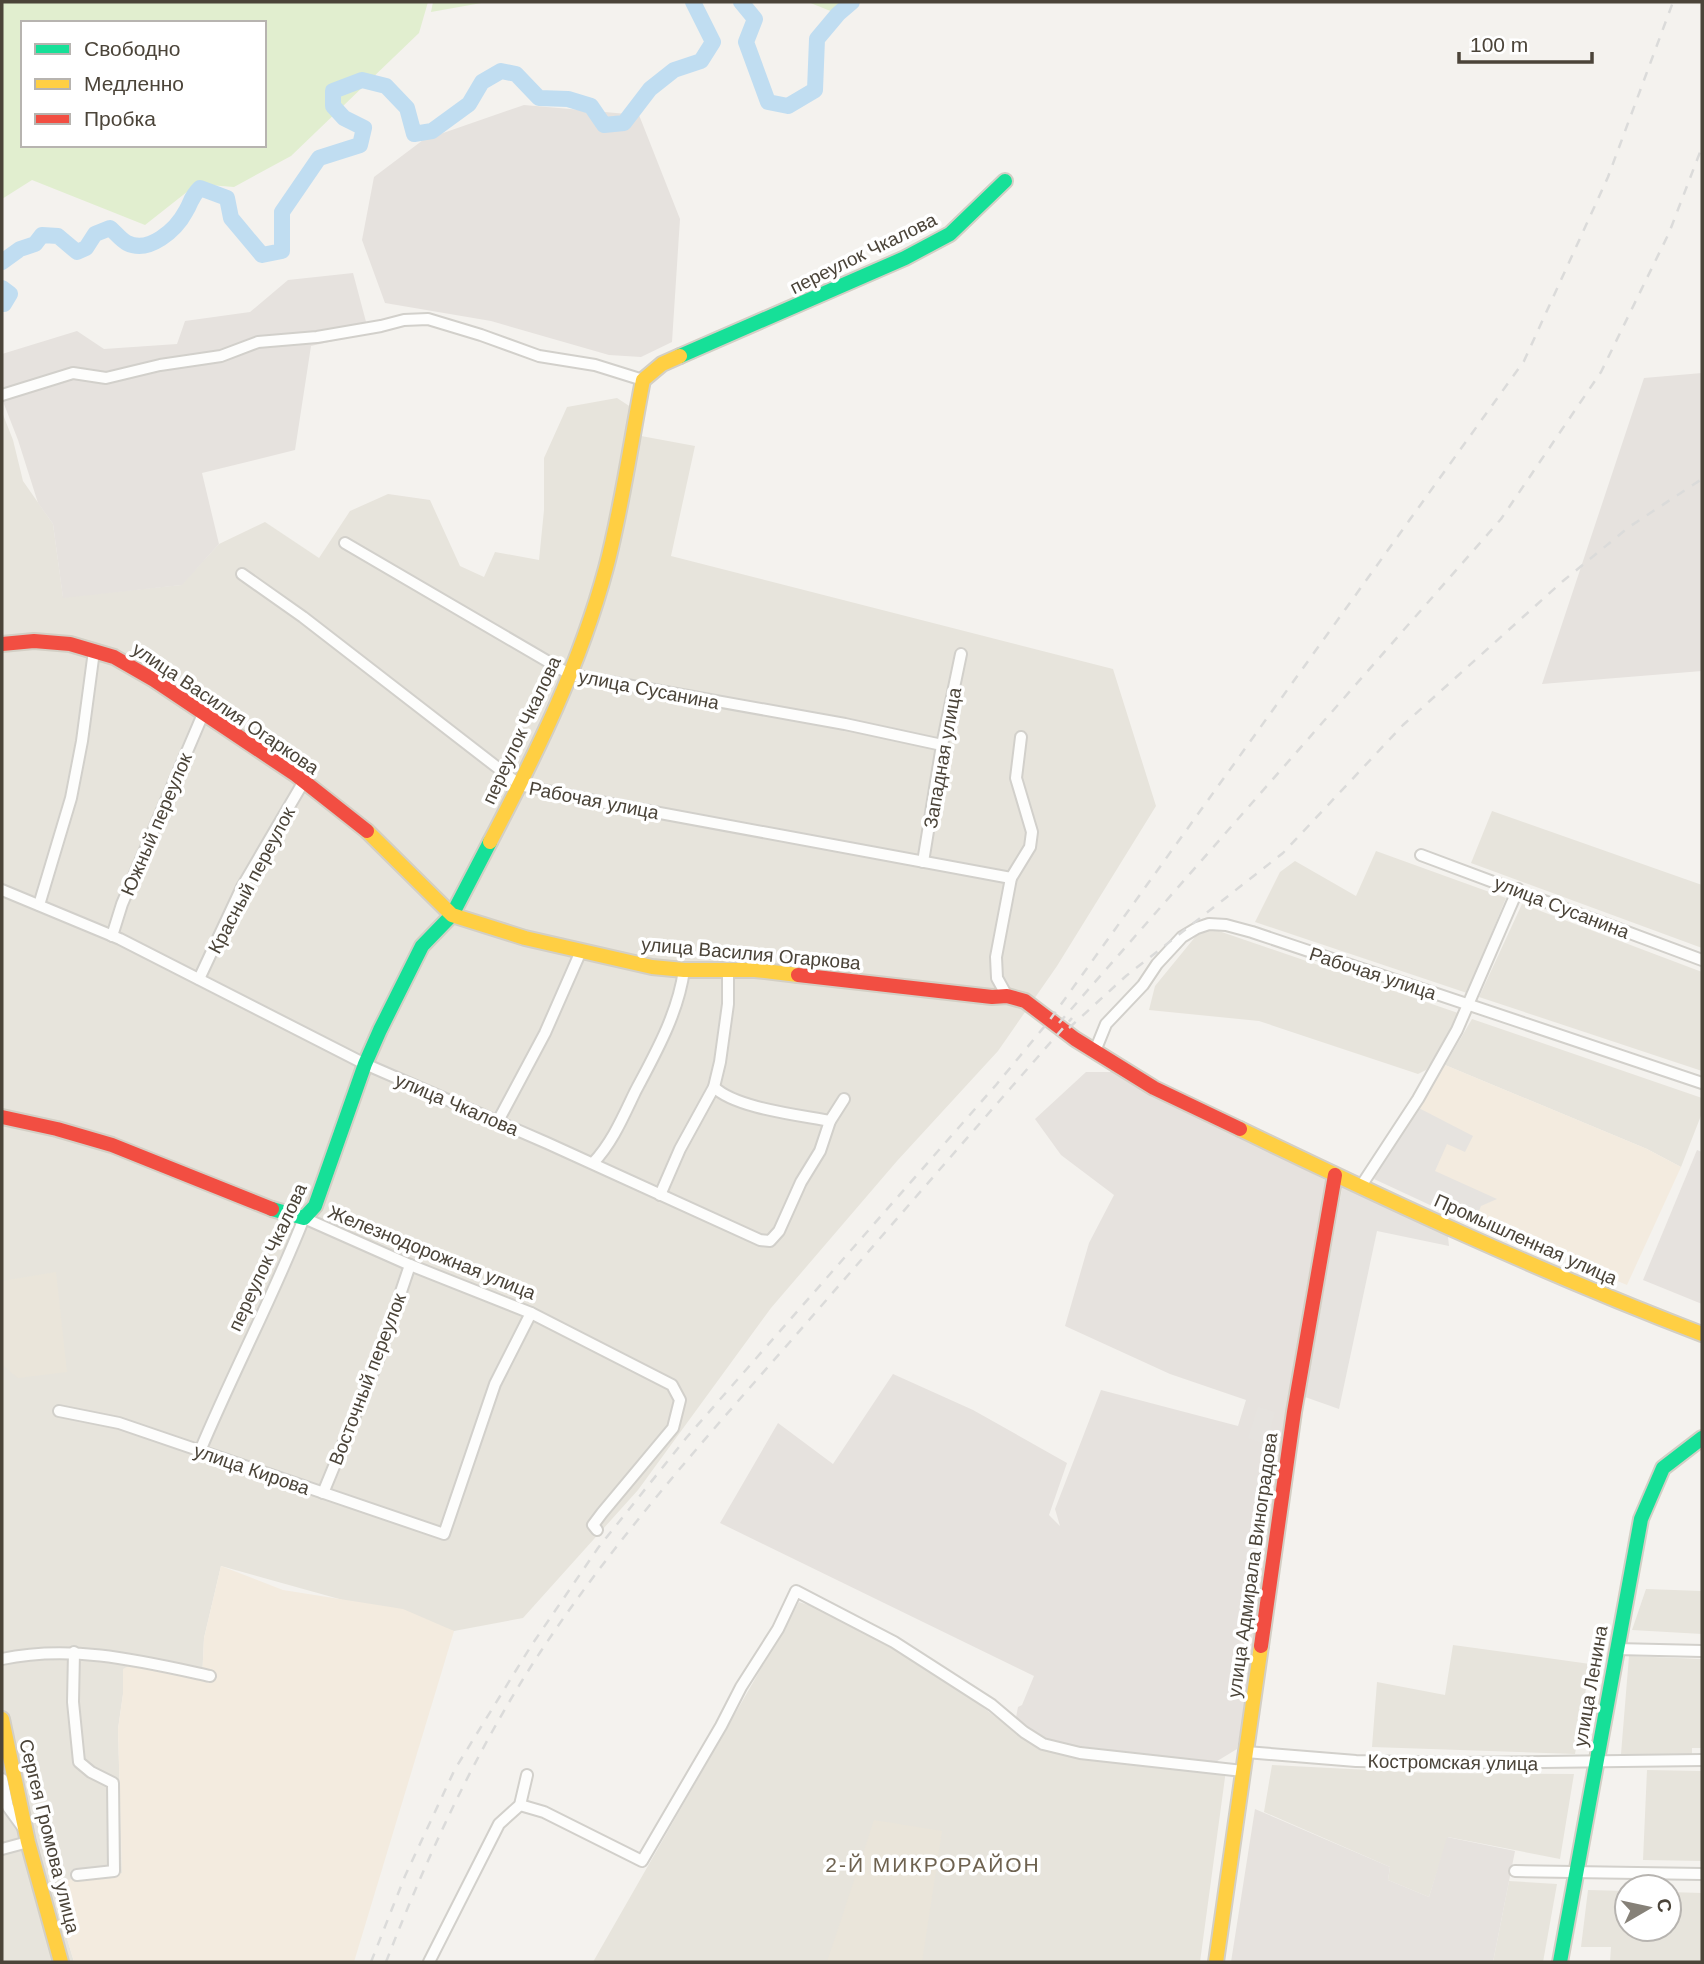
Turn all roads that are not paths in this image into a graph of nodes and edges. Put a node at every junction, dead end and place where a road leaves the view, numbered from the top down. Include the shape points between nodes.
1 (1004, 181) dead end
2 (643, 380) junction
3 (2, 395) edge
4 (345, 543) dead end
5 (242, 575) dead end
6 (2, 644) edge
7 (94, 651) junction
8 (961, 654) dead end
9 (571, 675) junction
10 (203, 714) junction
11 (1021, 737) dead end
12 (942, 744) junction
13 (304, 781) junction
14 (520, 785) junction
15 (1421, 855) dead end
16 (923, 862) junction
17 (1011, 878) junction
18 (2, 890) edge
19 (1518, 890) junction
20 (39, 905) junction
21 (453, 915) junction
22 (112, 936) junction
23 (581, 951) junction
24 (1702, 960) edge
25 (684, 970) junction
26 (728, 970) junction
27 (199, 979) junction
28 (1006, 996) junction
29 (1469, 1005) junction
30 (1095, 1051) junction
31 (365, 1064) junction
32 (1702, 1083) edge
33 (714, 1087) junction
34 (844, 1099) dead end
35 (2, 1117) edge
36 (498, 1121) junction
37 (830, 1121) junction
38 (593, 1163) junction
39 (1335, 1175) junction
40 (1361, 1186) junction
41 (660, 1195) junction
42 (304, 1218) junction
43 (410, 1265) junction
44 (531, 1313) junction
45 (1702, 1334) edge
46 (59, 1411) dead end
47 (1702, 1438) edge
48 (200, 1451) junction
49 (323, 1493) junction
50 (597, 1530) dead end
51 (1616, 1649) junction
52 (1702, 1651) edge
53 (74, 1652) junction
54 (2, 1659) edge
55 (210, 1676) dead end
56 (2, 1719) edge
57 (1246, 1752) junction
58 (1702, 1760) edge
59 (1596, 1762) junction
60 (1243, 1772) junction
61 (527, 1775) dead end
62 (2, 1779) edge
63 (520, 1805) junction
64 (27, 1837) junction
65 (2, 1849) edge
66 (1515, 1871) dead end
67 (1576, 1871) junction
68 (1702, 1874) edge
69 (77, 1875) dead end
70 (61, 1962) edge
71 (429, 1962) edge
72 (1216, 1962) edge
73 (1560, 1962) edge

1 - 2 street, переулок Чкалова via 950,234 662,364
2 - 3 street via 595,365 539,356 416,319 317,337 258,342 221,356 106,378 73,373
2 - 9 street, переулок Чкалова via 606,568
4 - 9 street, улица Сусанина
5 - 14 street, Рабочая улица
6 - 7 street, улица Василия Огаркова via 34,641
7 - 10 street, улица Василия Огаркова via 154,680
7 - 20 street via 71,798
8 - 12 street, Западная улица
9 - 12 street, улица Сусанина
9 - 14 street, переулок Чкалова
10 - 13 street, улица Василия Огаркова
10 - 22 street, Южный переулок
11 - 17 street via 1016,778 1032,832 1030,847
12 - 16 street, Западная улица
13 - 21 street, улица Василия Огаркова via 371,834
13 - 27 street, Красный переулок via 242,887
14 - 16 street, Рабочая улица
14 - 21 street, переулок Чкалова
15 - 19 street, улица Сусанина
16 - 17 street, Рабочая улица
17 - 28 street via 995,968
18 - 20 street, улица Чкалова
19 - 24 street, улица Сусанина
19 - 29 street
20 - 22 street, улица Чкалова
21 - 23 street, улица Василия Огаркова
21 - 31 street, переулок Чкалова via 422,946
22 - 27 street, улица Чкалова
23 - 25 street, улица Василия Огаркова
23 - 36 street via 545,1033
25 - 26 street, улица Василия Огаркова
25 - 38 street via 655,1055 618,1127
26 - 28 street, улица Василия Огаркова
26 - 33 street via 728,1004
27 - 31 street, улица Чкалова
28 - 30 street, улица Василия Огаркова via 1024,1001
29 - 30 street, Рабочая улица via 1252,932 1209,924 1182,937 1157,964 1106,1024
29 - 32 street, Рабочая улица
29 - 40 street via 1418,1099
30 - 39 street, Промышленная улица via 1154,1088
31 - 36 street, улица Чкалова
31 - 42 street, переулок Чкалова via 315,1206
33 - 37 street via 724,1097
33 - 41 street
34 - 37 street, улица Чкалова
35 - 42 street, Железнодорожная улица via 41,1124 147,1158 270,1211
36 - 38 street, улица Чкалова
37 - 41 street, улица Чкалова via 820,1151 770,1241
38 - 41 street, улица Чкалова
39 - 40 street, Промышленная улица
39 - 57 street, улица Адмирала Виноградова via 1292,1426
40 - 45 street, Промышленная улица
42 - 43 street, Железнодорожная улица
42 - 48 street, переулок Чкалова
43 - 44 street, Железнодорожная улица
43 - 49 street, Восточный переулок via 378,1360
44 - 49 street, улица Кирова via 495,1384 444,1534
44 - 50 street, Железнодорожная улица via 672,1385 680,1400 673,1428 593,1525
46 - 48 street, улица Кирова via 119,1423
47 - 51 street, улица Ленина via 1663,1468 1641,1519
48 - 49 street, улица Кирова
51 - 52 street
51 - 59 street, улица Ленина
53 - 54 street
53 - 55 street
53 - 69 street via 79,1762 113,1783 114,1871
56 - 64 street, Сергея Громова улица
57 - 59 street, Костромская улица via 1405,1762
57 - 60 street, улица Адмирала Виноградова
58 - 59 street, Костромская улица
59 - 67 street, улица Ленина
60 - 63 street via 1080,1753 1043,1744 894,1642 796,1591 642,1861 544,1812
60 - 72 street, улица Адмирала Виноградова
61 - 63 street
62 - 64 street via 8,1807
63 - 71 street via 499,1824
64 - 65 street
64 - 70 street, Сергея Громова улица
66 - 67 street
67 - 68 street
67 - 73 street, улица Ленина

